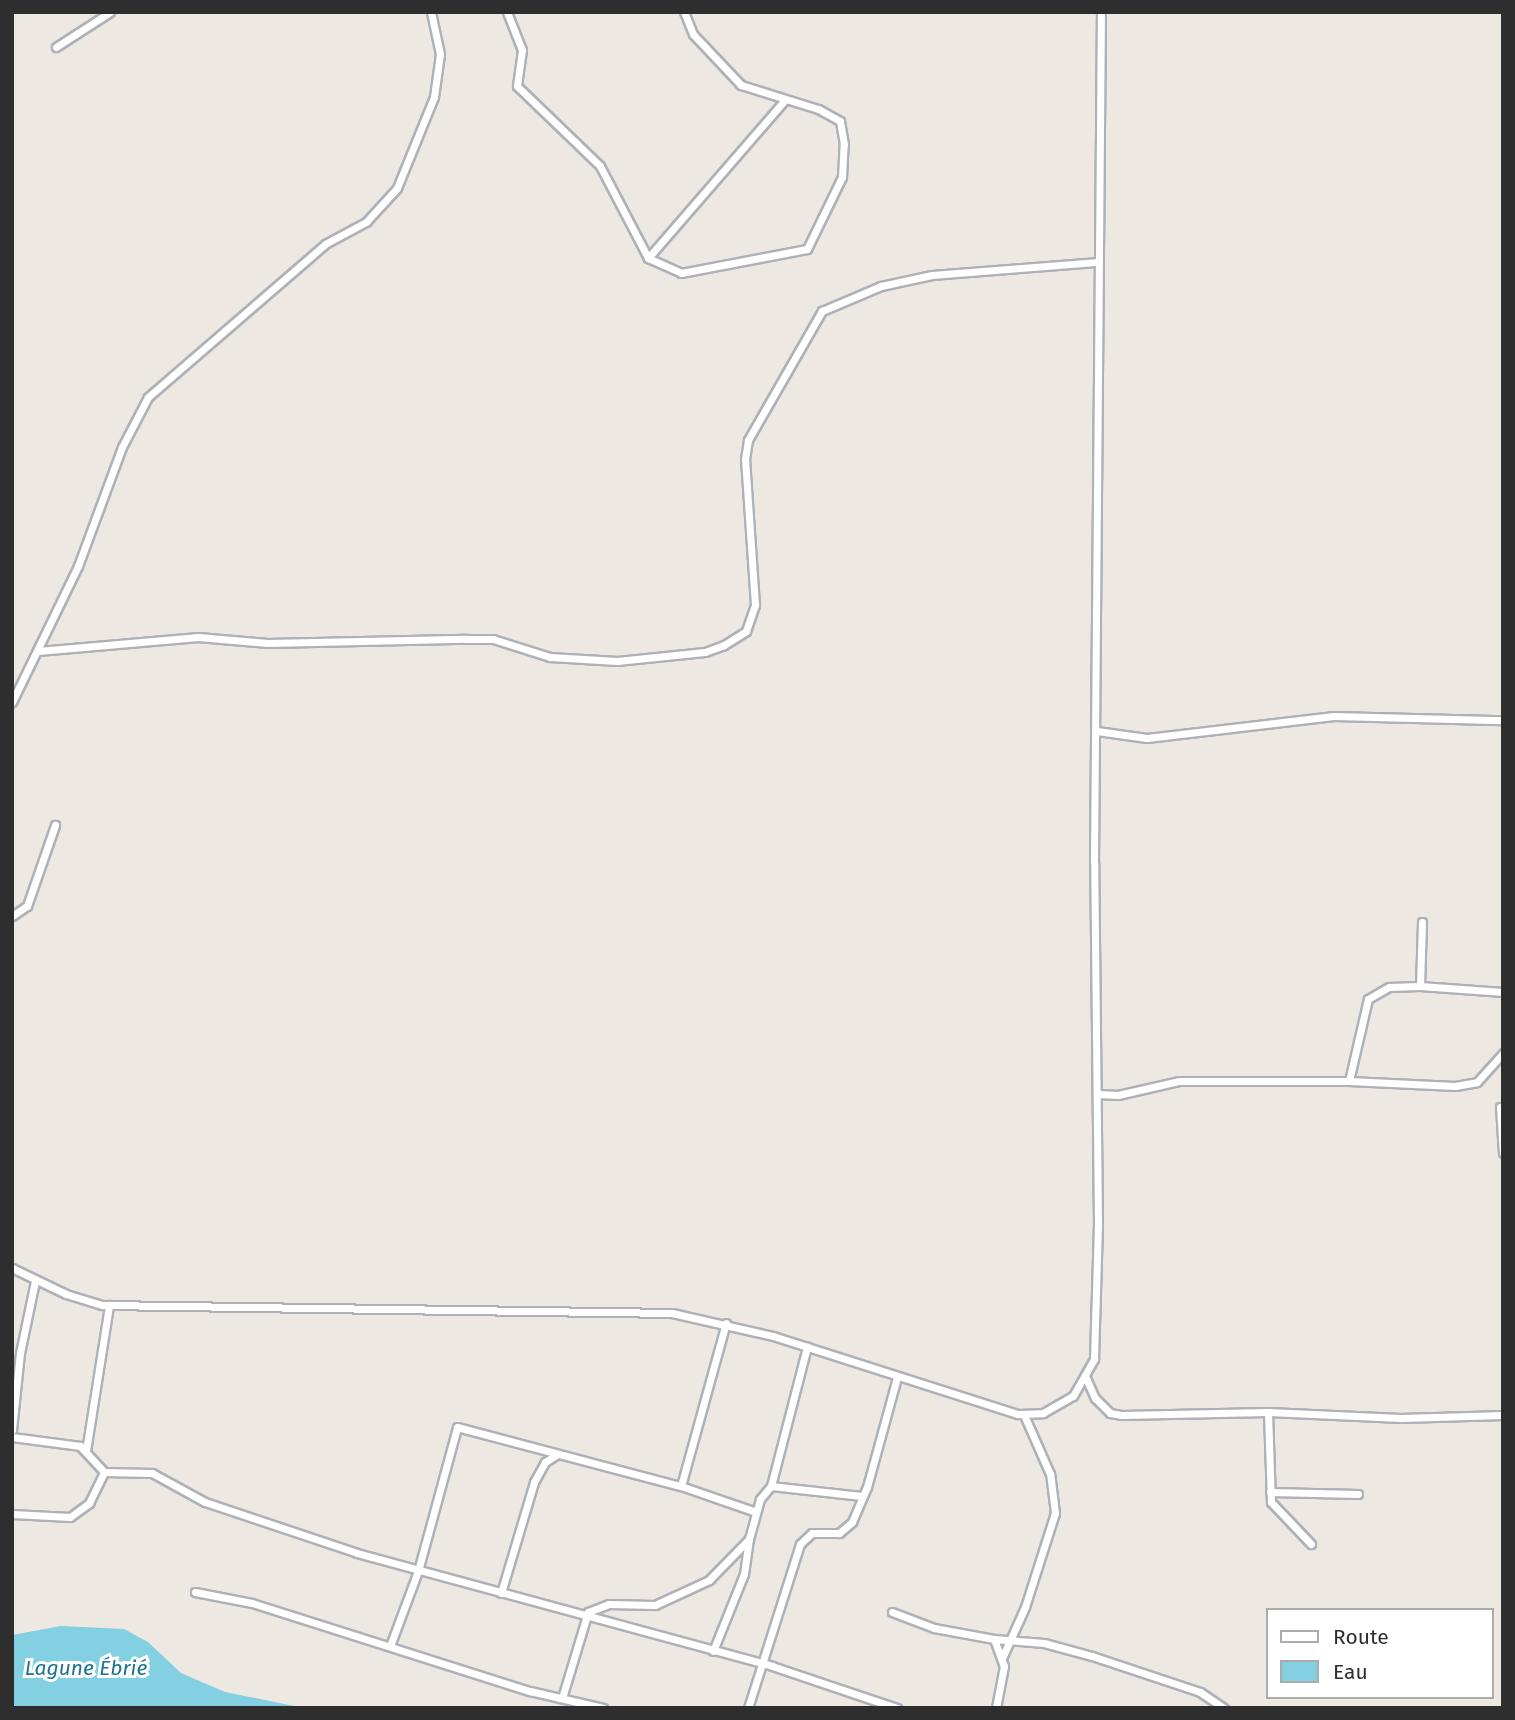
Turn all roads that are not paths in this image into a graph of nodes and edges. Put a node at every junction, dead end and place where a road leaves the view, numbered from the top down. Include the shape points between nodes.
1 (110, 12) edge
2 (431, 12) edge
3 (507, 12) edge
4 (684, 12) edge
5 (1101, 12) edge
6 (55, 47) dead end
7 (785, 100) junction
8 (648, 258) junction
9 (1098, 262) junction
10 (38, 651) junction
11 (12, 702) edge
12 (1503, 720) edge
13 (1097, 731) junction
14 (55, 825) dead end
15 (12, 916) edge
16 (1422, 922) dead end
17 (1420, 986) junction
18 (1503, 992) edge
19 (1503, 1053) edge
20 (1349, 1081) junction
21 (1098, 1094) junction
22 (1500, 1107) dead end
23 (1503, 1153) edge
24 (12, 1268) edge
25 (35, 1281) junction
26 (109, 1305) junction
27 (726, 1324) junction
28 (807, 1347) junction
29 (897, 1377) junction
30 (1086, 1378) junction
31 (1268, 1412) junction
32 (1024, 1415) junction
33 (1503, 1415) edge
34 (12, 1430) edge
35 (12, 1437) edge
36 (86, 1451) junction
37 (557, 1455) junction
38 (104, 1472) junction
39 (681, 1486) junction
40 (771, 1486) junction
41 (1270, 1492) junction
42 (1358, 1494) dead end
43 (861, 1496) junction
44 (756, 1512) junction
45 (12, 1514) edge
46 (749, 1539) junction
47 (1311, 1544) dead end
48 (418, 1571) junction
49 (195, 1592) dead end
50 (501, 1593) junction
51 (892, 1612) dead end
52 (587, 1618) junction
53 (994, 1639) junction
54 (1013, 1639) junction
55 (390, 1646) junction
56 (713, 1651) junction
57 (1003, 1656) junction
58 (762, 1665) junction
59 (562, 1698) junction
60 (603, 1708) edge
61 (748, 1708) edge
62 (897, 1708) edge
63 (996, 1708) edge
64 (1224, 1708) edge

1 - 6 street
2 - 10 street via 440,54 434,97 397,188 366,222 319,249 148,397 122,447 78,566
3 - 8 street via 522,50 517,86 600,166
4 - 7 street via 693,34 729,75 748,89
5 - 9 street
7 - 8 street
7 - 8 street via 838,118 841,125 842,177 812,246 681,273
9 - 10 street via 932,275 881,286 822,311 748,440 745,458 755,606 746,631 705,652 617,661 550,657 493,639 268,643 198,637
9 - 13 street
10 - 11 street
12 - 13 street via 1334,716 1147,738
13 - 21 street
14 - 15 street via 27,906
16 - 17 street
17 - 18 street
17 - 20 street via 1389,987 1368,999
19 - 20 street via 1477,1082 1455,1086
20 - 21 street via 1179,1081 1118,1095
21 - 30 street via 1095,1344
22 - 23 street
24 - 25 street
25 - 26 street
25 - 34 street via 20,1353
26 - 27 street via 610,1309 672,1313
26 - 36 street
27 - 28 street
27 - 39 street
28 - 29 street
28 - 40 street
29 - 32 street via 981,1406
29 - 43 street
30 - 31 street via 1095,1398 1110,1413
30 - 32 street via 1065,1402 1043,1413
31 - 33 street via 1401,1418
31 - 41 street
32 - 54 street via 1049,1474 1055,1513
35 - 36 street via 72,1444
36 - 38 street
37 - 39 street
37 - 48 street via 457,1427
37 - 50 street via 545,1462 534,1482
38 - 45 street via 89,1503 69,1517
38 - 48 street via 152,1473 205,1502
39 - 44 street
40 - 43 street
40 - 44 street
41 - 42 street
41 - 47 street via 1280,1514
43 - 58 street via 848,1527 830,1534 812,1533 800,1544
44 - 46 street
46 - 52 street via 709,1580 692,1590 654,1605 595,1607
46 - 56 street via 744,1574
48 - 50 street
48 - 55 street
49 - 55 street via 252,1602
50 - 52 street
51 - 53 street via 934,1628
52 - 56 street
52 - 59 street
53 - 54 street
53 - 57 street
54 - 57 street
54 - 64 street via 1092,1656 1200,1692
55 - 59 street
56 - 58 street
57 - 63 street via 1004,1677
58 - 61 street
58 - 62 street
59 - 60 street

